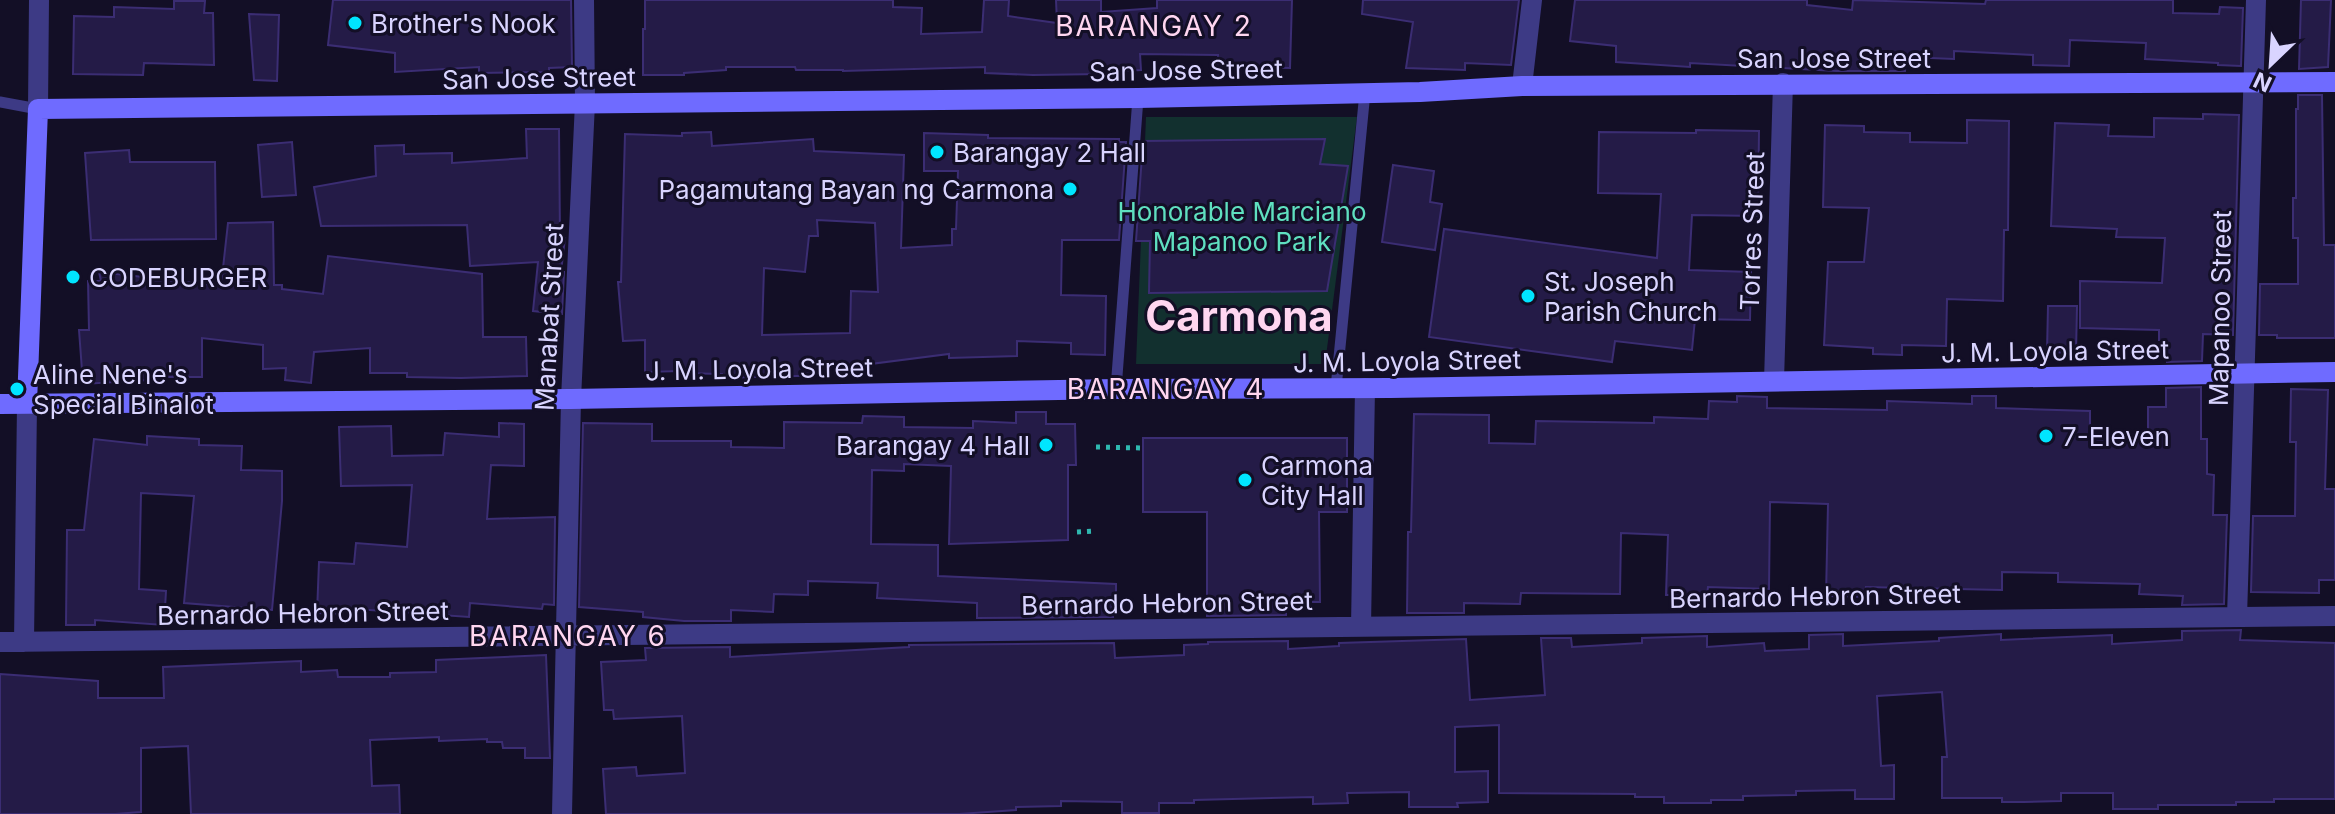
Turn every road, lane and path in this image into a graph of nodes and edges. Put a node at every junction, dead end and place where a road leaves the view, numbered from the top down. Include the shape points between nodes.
1 (39, 0) edge
2 (584, 0) edge
3 (1532, 0) edge
4 (2256, 0) edge
5 (2335, 82) edge
6 (1783, 83) junction
7 (2252, 83) junction
8 (1522, 86) junction
9 (1365, 92) junction
10 (1138, 98) junction
11 (0, 102) edge
12 (585, 103) junction
13 (38, 109) junction
14 (2335, 372) edge
15 (2245, 375) junction
16 (1774, 381) junction
17 (1336, 388) junction
18 (1365, 388) junction
19 (1116, 389) junction
20 (571, 399) junction
21 (0, 404) edge
22 (27, 404) junction
23 (1096, 447) dead end
24 (1143, 448) dead end
25 (1096, 531) dead end
26 (1077, 532) dead end
27 (2335, 616) edge
28 (2237, 617) junction
29 (1361, 627) junction
30 (566, 636) junction
31 (0, 642) edge
32 (24, 642) junction
33 (562, 814) edge

1 - 13 street
2 - 12 street, Manabat Street
3 - 8 street
4 - 7 street, Mapanoo Street
5 - 7 main road, San Jose Street
6 - 7 main road, San Jose Street
6 - 8 main road, San Jose Street
6 - 16 street, Torres Street
7 - 15 street, Mapanoo Street
8 - 9 main road, San Jose Street
9 - 10 main road, San Jose Street
9 - 17 lane
10 - 12 main road, San Jose Street
10 - 19 lane
11 - 13 lane
12 - 13 main road, San Jose Street
12 - 20 street, Manabat Street
13 - 22 main road
14 - 15 main road, J. M. Loyola Street
15 - 16 main road, J. M. Loyola Street
15 - 28 street, Mapanoo Street
16 - 18 main road, J. M. Loyola Street
17 - 18 main road, J. M. Loyola Street
17 - 19 main road, J. M. Loyola Street
18 - 29 street
19 - 20 main road, J. M. Loyola Street
20 - 22 main road, J. M. Loyola Street
20 - 30 street, Manabat Street
21 - 22 main road, J. M. Loyola Street
22 - 32 street
23 - 24 path
25 - 26 path
27 - 28 street, Bernardo Hebron Street
28 - 29 street, Bernardo Hebron Street
29 - 30 street, Bernardo Hebron Street
30 - 32 street, Bernardo Hebron Street
30 - 33 street, Manabat Street
31 - 32 street, Bernardo Hebron Street

